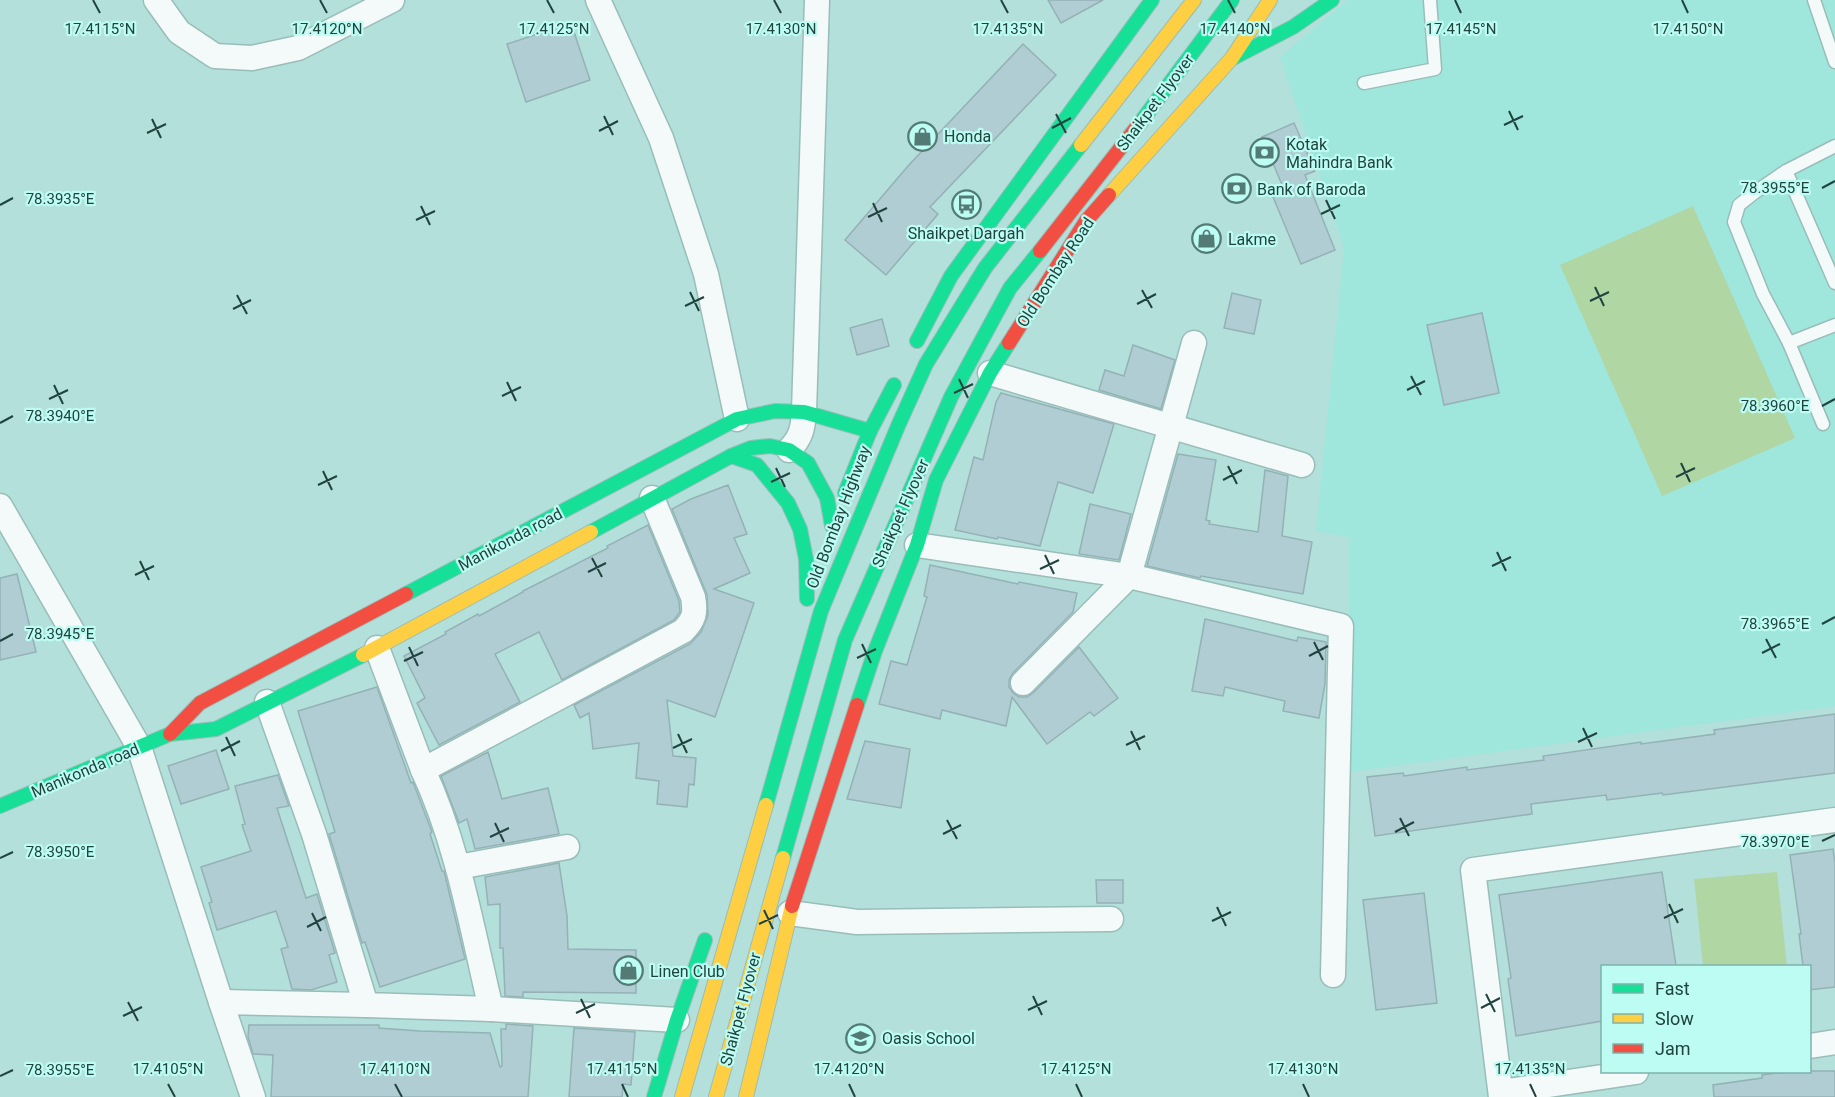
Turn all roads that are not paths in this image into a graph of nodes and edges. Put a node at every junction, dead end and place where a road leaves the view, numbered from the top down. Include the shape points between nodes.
1 (156, 0) edge
2 (392, 0) edge
3 (598, 0) edge
4 (817, 0) edge
5 (1152, 0) edge
6 (1194, 0) edge
7 (1232, 0) edge
8 (1270, 0) edge
9 (1332, 0) edge
10 (1430, 0) edge
11 (1814, 0) edge
12 (1232, 58) junction
13 (1835, 62) edge
14 (1364, 83) dead end
15 (1835, 146) edge
16 (1786, 171) junction
17 (1835, 283) edge
18 (1835, 325) edge
19 (1194, 343) dead end
20 (1788, 343) junction
21 (910, 354) dead end
22 (900, 373) dead end
23 (990, 373) junction
24 (804, 412) junction
25 (737, 419) junction
26 (1823, 424) dead end
27 (1170, 427) junction
28 (870, 431) junction
29 (789, 450) junction
30 (731, 456) junction
31 (1302, 465) dead end
32 (652, 498) junction
33 (0, 506) edge
34 (917, 545) junction
35 (821, 558) dead end
36 (1129, 576) junction
37 (377, 648) junction
38 (1023, 683) dead end
39 (267, 702) junction
40 (170, 734) junction
41 (139, 747) junction
42 (423, 770) junction
43 (0, 806) edge
44 (1835, 820) edge
45 (567, 847) dead end
46 (458, 867) junction
47 (790, 913) junction
48 (1111, 919) dead end
49 (709, 931) dead end
50 (1333, 975) dead end
51 (220, 1002) junction
52 (366, 1005) junction
53 (491, 1009) junction
54 (677, 1020) junction
55 (1835, 1042) edge
56 (1811, 1046) edge
57 (1624, 1073) edge
58 (1501, 1094) edge
59 (253, 1097) edge
60 (654, 1097) edge
61 (682, 1097) edge
62 (716, 1097) edge
63 (746, 1097) edge

1 - 2 street via 179,32 215,56 252,58 298,48
3 - 25 street via 661,138 703,263
4 - 24 street
5 - 21 main road via 951,276
6 - 61 main road, Shaikpet Flyover via 985,268 926,364 821,610
7 - 62 main road, Shaikpet Flyover via 1010,288 951,397 845,640
8 - 12 main road, Old Bombay Road
9 - 12 main road via 1293,27
10 - 14 lane via 1435,69
11 - 13 lane
12 - 23 main road, Old Bombay Road via 1086,221
15 - 16 lane
16 - 17 lane
16 - 20 lane via 1739,205 1734,222
18 - 20 lane
19 - 27 street
20 - 26 lane
22 - 28 main road, Old Bombay Highway
23 - 27 street
23 - 34 main road, Old Bombay Road via 936,480
24 - 25 main road, Manikonda road via 775,411
24 - 28 main road, Manikonda road
24 - 29 street via 802,431
25 - 40 main road, Manikonda road via 200,703
27 - 31 street
27 - 36 street
28 - 29 main road, Old Bombay Highway via 830,532 827,498 819,480 808,463
29 - 30 main road, Manikonda road via 752,447
30 - 32 main road, Manikonda road
30 - 35 main road, Old Bombay Highway via 757,465 788,502 800,529 806,559 805,605
32 - 37 main road, Manikonda road
32 - 42 street via 693,597 695,615 691,622 683,631
33 - 41 street
34 - 36 street
34 - 47 main road via 874,651
36 - 38 street
36 - 50 street via 1341,626
37 - 39 main road, Manikonda road
37 - 42 street
39 - 40 main road, Manikonda road via 216,729
39 - 52 street via 314,834
40 - 41 main road, Manikonda road
41 - 43 main road, Manikonda road
41 - 51 street
42 - 46 street
44 - 58 street via 1473,870
45 - 46 street
46 - 53 street
47 - 48 street via 857,922
47 - 63 main road
49 - 54 main road
51 - 52 street
51 - 59 street
52 - 53 street
53 - 54 street
54 - 60 main road
55 - 56 street
57 - 58 street

